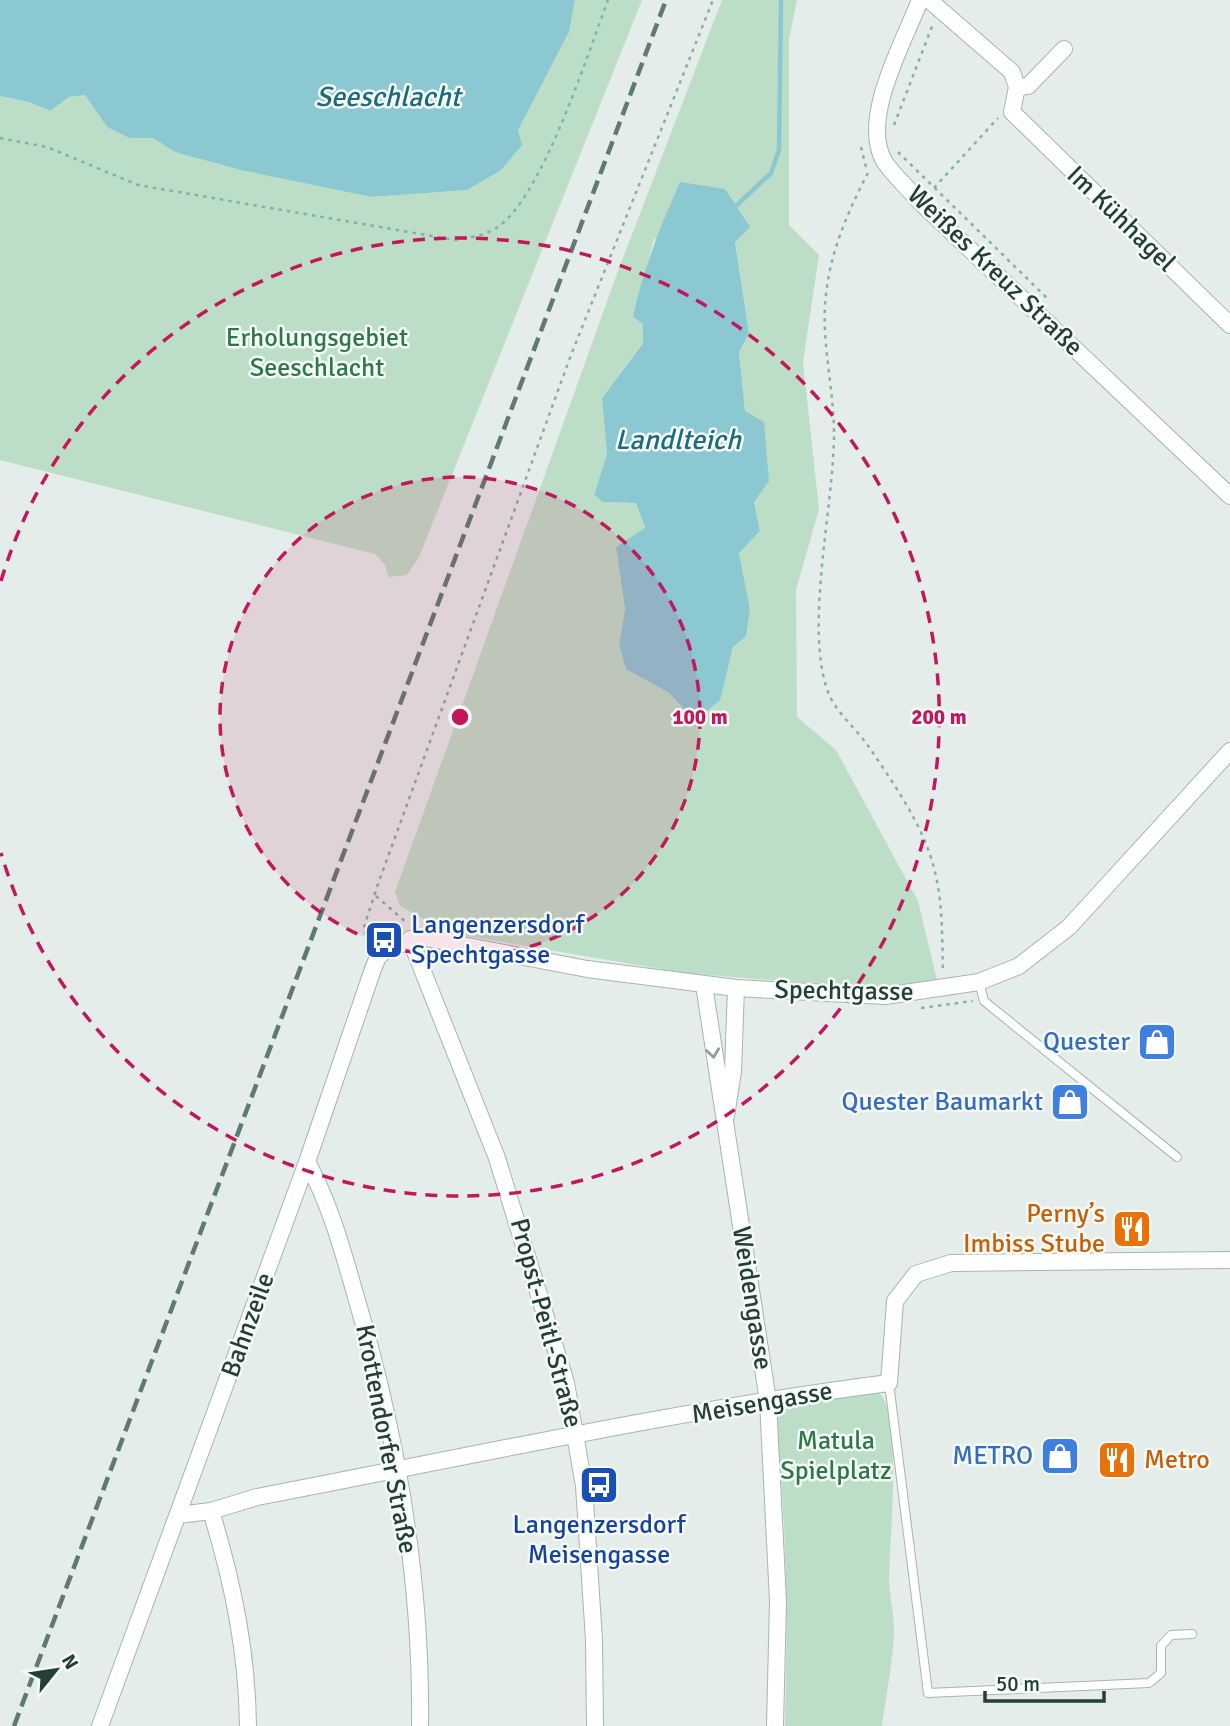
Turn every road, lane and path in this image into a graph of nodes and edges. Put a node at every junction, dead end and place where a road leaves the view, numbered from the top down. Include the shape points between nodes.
1 (608, 0) edge
2 (713, 0) edge
3 (920, 0) edge
4 (934, 5) edge
5 (1064, 50) dead end
6 (1017, 87) junction
7 (1012, 112) junction
8 (893, 128) dead end
9 (0, 138) edge
10 (897, 151) dead end
11 (868, 173) dead end
12 (934, 188) junction
13 (1052, 304) dead end
14 (1230, 325) edge
15 (1230, 496) edge
16 (1230, 751) edge
17 (376, 897) junction
18 (412, 933) junction
19 (381, 953) junction
20 (704, 985) junction
21 (736, 988) junction
22 (944, 990) junction
23 (981, 990) junction
24 (916, 1008) dead end
25 (724, 1122) junction
26 (1177, 1157) dead end
27 (307, 1162) junction
28 (1230, 1260) edge
29 (889, 1383) junction
30 (768, 1401) junction
31 (577, 1436) junction
32 (398, 1470) junction
33 (211, 1511) junction
34 (178, 1515) junction
35 (1192, 1634) dead end
36 (100, 1726) edge
37 (248, 1726) edge
38 (420, 1726) edge
39 (595, 1726) edge
40 (775, 1726) edge

1 - 9 path via 551,145 525,197 504,222 483,235 455,240 138,185 47,146
2 - 17 path via 571,355
3 - 15 street, Weißes Kreuz Straße via 879,104 876,136 884,161 920,202
4 - 6 street via 1012,72
4 - 8 path
5 - 6 street via 1028,86
6 - 7 street
7 - 12 path via 999,116
7 - 14 street, Im Kühhagel
10 - 12 path
11 - 22 path via 855,196 827,285 824,316 834,436 820,610 822,655 828,691 868,745 913,820 931,861 941,908
12 - 13 path
16 - 23 street, Spechtgasse via 1069,927
17 - 18 path
17 - 19 path via 363,930
18 - 19 street
18 - 20 street, Spechtgasse via 587,969
18 - 31 street, Propst-Peitl-Straße via 497,1158 545,1306
19 - 27 street, Bahnzeile
20 - 21 street, Spechtgasse
20 -> 25 street, Weidengasse
21 - 22 street, Spechtgasse via 866,996
21 - 25 street, Weidengasse via 733,1071
22 - 23 street, Spechtgasse
23 - 24 path via 963,1004
23 - 26 lane
25 - 30 street, Weidengasse
27 - 32 street, Krottendorfer Straße via 358,1303
27 - 34 street, Bahnzeile
28 - 29 street via 951,1263 916,1274 895,1301
29 - 30 street, Meisengasse
29 - 35 lane via 928,1693 1149,1683 1161,1673 1161,1646 1171,1635
30 - 31 street, Meisengasse
30 - 40 street, Weidengasse via 778,1601
31 - 32 street, Meisengasse
31 - 39 street, Propst-Peitl-Straße via 589,1558
32 - 33 street, Meisengasse via 257,1497
32 - 38 street, Krottendorfer Straße via 416,1610
33 - 34 street, Meisengasse
33 - 37 street via 242,1629
34 - 36 street, Bahnzeile

